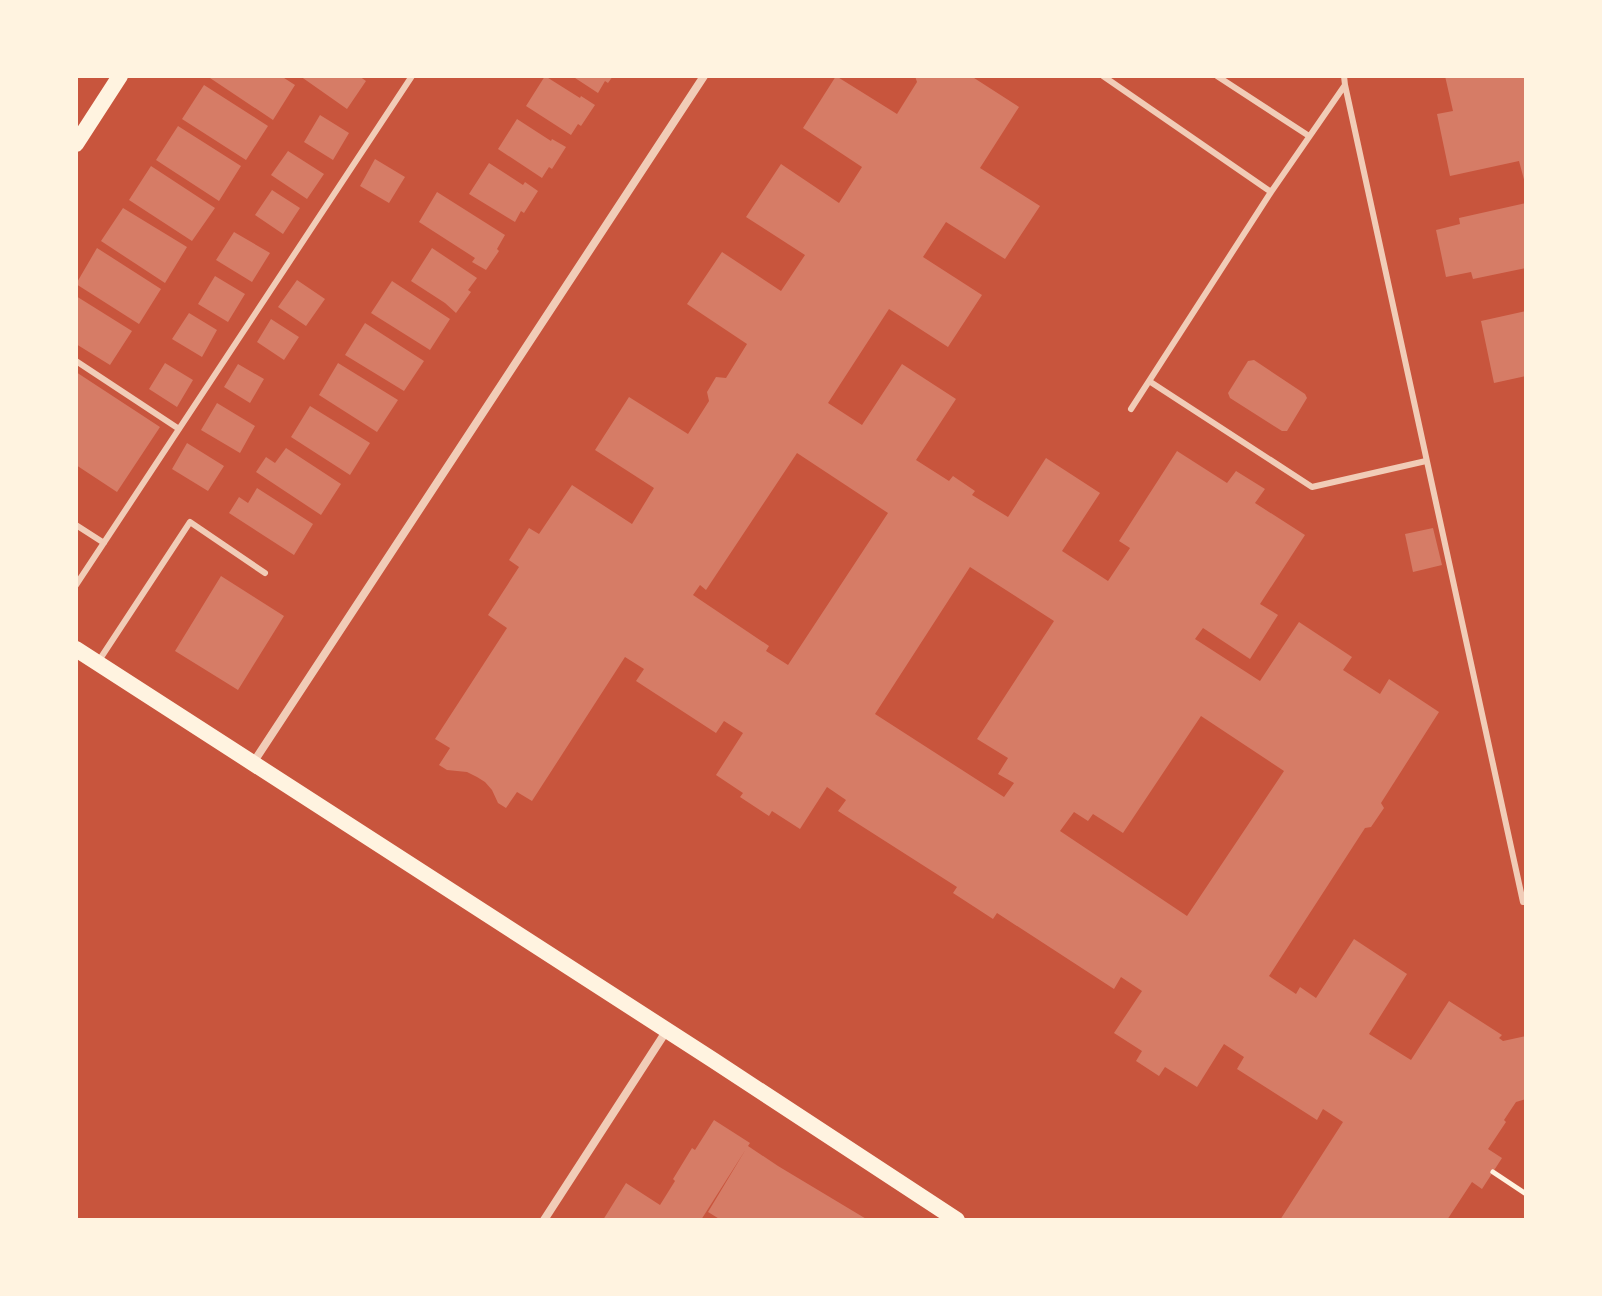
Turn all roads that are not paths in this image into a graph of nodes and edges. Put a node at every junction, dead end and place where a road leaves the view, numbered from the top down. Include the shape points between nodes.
1 (120, 76) edge
2 (412, 76) edge
3 (704, 76) edge
4 (1103, 76) edge
5 (1217, 76) edge
6 (1344, 76) edge
7 (1345, 85) junction
8 (1309, 136) junction
9 (76, 144) edge
10 (1271, 192) junction
11 (76, 361) edge
12 (1149, 381) junction
13 (1131, 409) dead end
14 (179, 429) junction
15 (1426, 461) junction
16 (76, 525) edge
17 (104, 543) junction
18 (265, 573) dead end
19 (76, 585) edge
20 (76, 649) edge
21 (98, 662) junction
22 (253, 763) junction
23 (1523, 902) dead end
24 (667, 1030) junction
25 (544, 1220) edge
26 (957, 1220) edge

1 - 9 main road
2 - 14 lane
3 - 22 street
4 - 10 lane
5 - 8 lane
6 - 7 lane
7 - 8 lane
7 - 15 lane
8 - 10 lane
10 - 12 lane
11 - 14 lane
12 - 13 lane
12 - 15 lane via 1312,487
14 - 17 lane
15 - 23 lane
16 - 17 lane
17 - 19 lane
18 - 21 lane via 190,522
20 - 21 main road
21 - 22 main road
22 - 24 main road
24 - 25 street
24 - 26 main road

